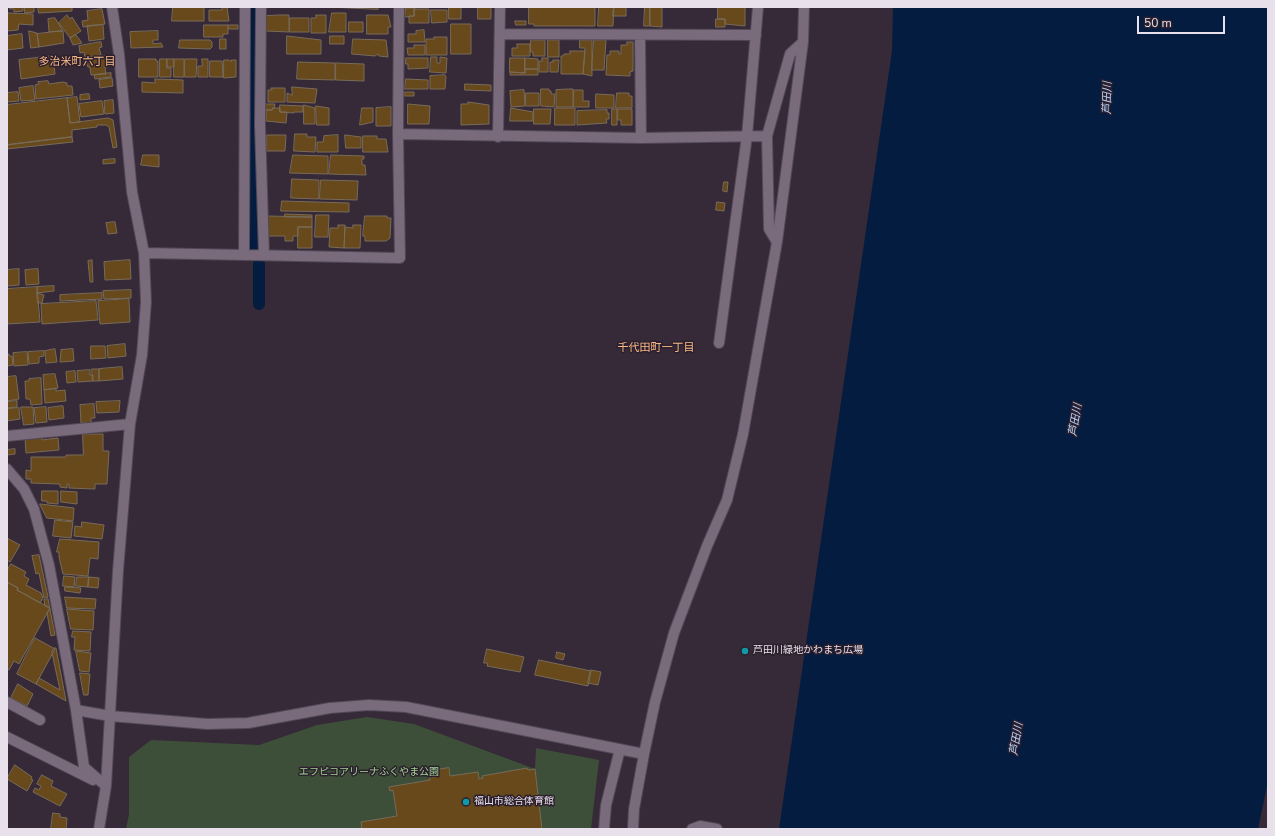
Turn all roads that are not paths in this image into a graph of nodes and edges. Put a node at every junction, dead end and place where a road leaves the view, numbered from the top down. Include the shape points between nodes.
1 (112, 7) edge
2 (245, 7) edge
3 (261, 7) edge
4 (399, 7) edge
5 (500, 7) edge
6 (758, 7) edge
7 (804, 7) edge
8 (500, 34) junction
9 (640, 34) junction
10 (756, 35) junction
11 (803, 42) junction
12 (398, 134) junction
13 (747, 136) junction
14 (767, 136) junction
15 (498, 137) junction
16 (641, 138) junction
17 (777, 242) junction
18 (144, 253) junction
19 (244, 255) junction
20 (264, 255) junction
21 (719, 343) dead end
22 (130, 424) junction
23 (7, 436) edge
24 (7, 469) edge
25 (7, 702) edge
26 (76, 710) junction
27 (110, 716) junction
28 (40, 720) dead end
29 (7, 737) edge
30 (620, 749) junction
31 (644, 754) junction
32 (106, 786) junction
33 (99, 829) edge
34 (604, 829) edge
35 (632, 829) edge
36 (692, 829) edge
37 (717, 829) edge

1 - 18 street via 132,192
2 - 19 street
3 - 20 street via 260,125
4 - 12 street
5 - 8 street
6 - 10 street
7 - 11 street
8 - 9 street
8 - 15 street
9 - 10 street
9 - 16 street
10 - 13 street
11 - 14 street via 790,54
11 - 17 street
12 - 15 street
12 - 20 street via 400,258
13 - 14 street
13 - 16 street
13 - 21 street
14 - 17 street via 769,229
15 - 16 street
17 - 31 street via 743,434 727,500 674,633
18 - 19 street
18 - 22 street via 146,302 142,355
19 - 20 street
22 - 23 street
22 - 27 street
24 - 26 street via 24,489 34,510 49,565
25 - 28 street
26 - 27 street
26 - 32 street via 84,767
27 - 30 street via 207,724 248,723 330,708 369,705 406,708
27 - 32 street
29 - 32 street
30 - 31 street
30 - 34 street via 606,805
31 - 35 street
32 - 33 street
36 - 37 street via 700,826

